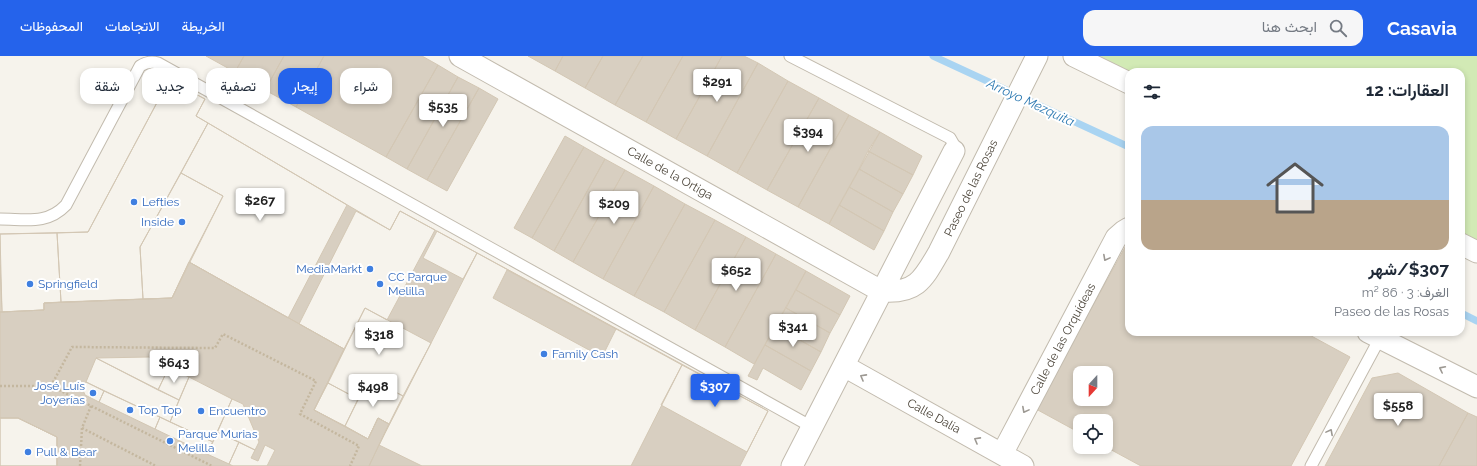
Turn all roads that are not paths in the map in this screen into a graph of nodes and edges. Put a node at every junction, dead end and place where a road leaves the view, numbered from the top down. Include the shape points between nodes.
1 (460, 56) edge
2 (790, 56) edge
3 (1037, 56) edge
4 (1074, 56) edge
5 (1125, 81) edge
6 (954, 151) joint
7 (0, 219) edge
8 (1125, 230) edge
9 (1465, 246) edge
10 (1477, 252) edge
11 (881, 291) junction
12 (1374, 336) edge
13 (1376, 336) edge
14 (844, 366) junction
15 (1477, 387) edge
16 (812, 427) junction
17 (1002, 454) junction
18 (792, 466) edge
19 (1023, 466) edge
20 (1312, 466) edge

1 - 11 street, Calle de la Ortiga
2 - 6 lane via 950,138
3 - 11 street, Paseo de las Rosas via 928,272 921,280 904,290
4 - 5 street
6 - 11 street
7 - 16 lane via 39,219 51,217 59,212 66,205 140,66 146,62 158,63
8 -> 17 street, Calle de las Orquídeas via 1116,238
9 - 10 street
11 - 14 street
20 -> 12 lane
15 -> 13 street
14 - 16 street
17 -> 14 street, Calle Dalia
16 - 18 street
17 - 19 street, Calle Dalia

